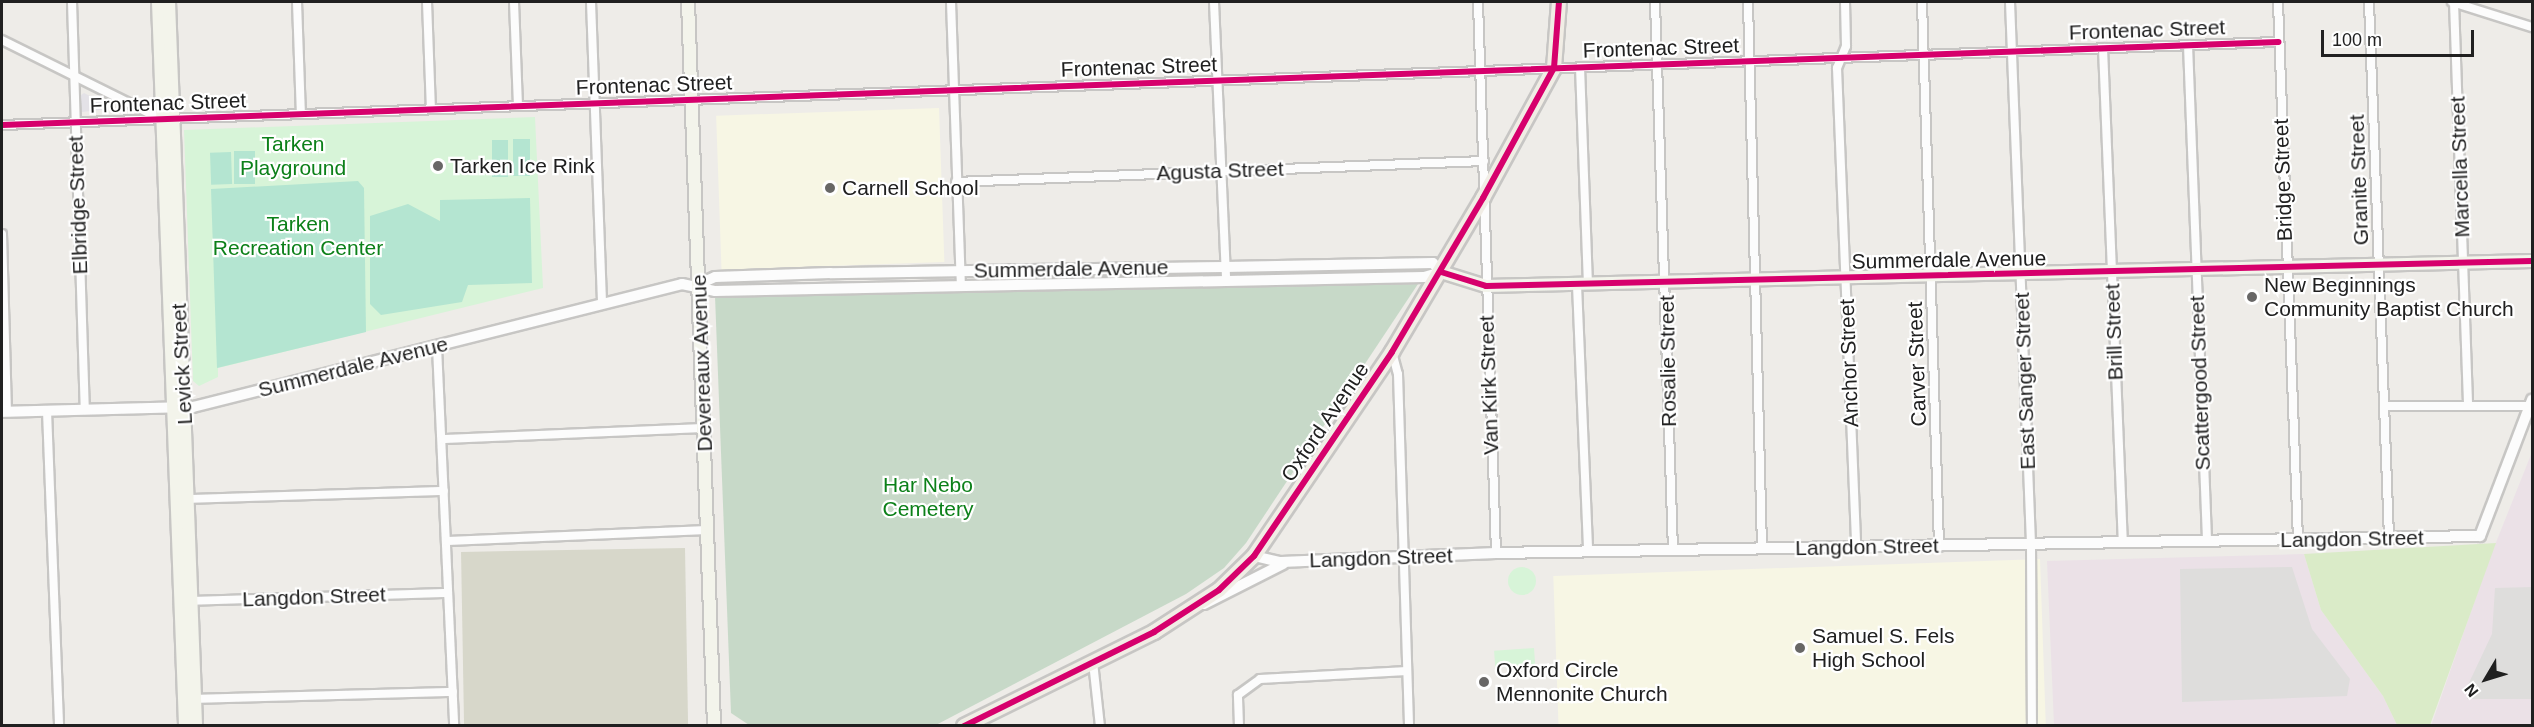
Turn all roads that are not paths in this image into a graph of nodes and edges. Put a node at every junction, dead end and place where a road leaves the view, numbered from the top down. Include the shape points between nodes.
1 (72, 2) edge
2 (158, 2) edge
3 (169, 2) edge
4 (297, 2) edge
5 (426, 2) edge
6 (514, 2) edge
7 (591, 2) edge
8 (688, 2) edge
9 (951, 2) edge
10 (1214, 2) edge
11 (1478, 2) edge
12 (1559, 2) edge
13 (1655, 2) edge
14 (1748, 2) edge
15 (1845, 2) edge
16 (1922, 2) edge
17 (2010, 2) edge
18 (2278, 2) edge
19 (2369, 2) edge
20 (2453, 2) edge
21 (2532, 27) edge
22 (2, 40) edge
23 (2278, 42) junction
24 (2188, 45) junction
25 (2103, 48) junction
26 (2012, 52) junction
27 (1924, 55) junction
28 (1841, 58) junction
29 (1746, 61) junction
30 (1659, 65) junction
31 (1554, 68) junction
32 (1580, 68) junction
33 (1479, 70) junction
34 (74, 76) junction
35 (1216, 81) junction
36 (954, 90) junction
37 (690, 98) junction
38 (594, 104) junction
39 (518, 106) junction
40 (431, 109) junction
41 (301, 114) junction
42 (167, 119) junction
43 (76, 122) junction
44 (2, 125) edge
45 (1484, 161) junction
46 (1219, 171) junction
47 (956, 182) junction
48 (1483, 198) junction
49 (2, 234) edge
50 (2532, 261) edge
51 (2464, 264) junction
52 (1225, 267) junction
53 (2379, 267) junction
54 (2286, 268) junction
55 (960, 271) junction
56 (1441, 272) junction
57 (2196, 272) junction
58 (2020, 274) junction
59 (2112, 274) junction
60 (1930, 278) junction
61 (1846, 279) junction
62 (1753, 280) junction
63 (1226, 281) junction
64 (1668, 283) junction
65 (699, 284) junction
66 (1583, 285) junction
67 (961, 286) junction
68 (1486, 286) junction
69 (602, 304) junction
70 (437, 346) junction
71 (1392, 352) junction
72 (2531, 403) edge
73 (2468, 404) junction
74 (2385, 406) junction
75 (178, 407) junction
76 (85, 410) junction
77 (4, 411) edge
78 (47, 411) junction
79 (705, 428) junction
80 (443, 439) junction
81 (444, 491) junction
82 (188, 499) junction
83 (709, 530) junction
84 (2389, 538) junction
85 (2298, 539) junction
86 (446, 541) junction
87 (2207, 541) junction
88 (2123, 543) junction
89 (2031, 544) junction
90 (1856, 547) junction
91 (1939, 547) junction
92 (1762, 548) junction
93 (1673, 550) junction
94 (1588, 552) junction
95 (1496, 553) junction
96 (1254, 556) junction
97 (1403, 557) junction
98 (1290, 562) junction
99 (448, 593) junction
100 (185, 601) junction
101 (1195, 607) junction
102 (1093, 662) junction
103 (1407, 671) junction
104 (453, 692) junction
105 (195, 699) junction
106 (59, 726) edge
107 (185, 726) edge
108 (196, 726) edge
109 (454, 726) edge
110 (714, 726) edge
111 (964, 726) edge
112 (1100, 726) edge
113 (1239, 726) edge
114 (1409, 726) edge
115 (2032, 726) edge

1 - 34 street, Elbridge Street
2 - 42 main road, Levick Street
3 - 42 main road, Levick Street
4 - 41 street
5 - 40 street
6 - 39 street
7 - 38 street
8 - 37 main road, Devereaux Avenue
9 - 36 street
10 - 35 street
11 - 33 street, Van Kirk Street
12 - 31 main road, Oxford Avenue
13 - 30 street, Rosalie Street via 1654,49
14 - 29 street
15 - 28 street, Anchor Street
16 - 27 street, Carver Street
17 - 26 street, East Sanger Street
18 - 23 street, Bridge Street
19 - 53 street, Granite Street
20 - 21 street
20 - 51 street, Marcella Street
22 - 34 street
23 - 24 street, Frontenac Street
23 - 54 street, Bridge Street
24 - 25 street, Frontenac Street
24 - 57 street, Scattergood Street
25 - 26 street, Frontenac Street
25 - 59 street, Brill Street
26 - 27 street, Frontenac Street
26 - 58 street, East Sanger Street
27 - 28 street, Frontenac Street
27 - 60 street, Carver Street
28 - 29 street, Frontenac Street
28 - 61 street, Anchor Street
29 - 30 street, Frontenac Street
29 - 62 street
30 - 32 street, Frontenac Street
30 - 64 street, Rosalie Street
31 - 32 street, Frontenac Street
31 - 33 street, Frontenac Street
31 - 48 main road, Oxford Avenue
32 - 66 street
33 - 35 street, Frontenac Street
33 - 45 street, Van Kirk Street
34 - 42 street
34 - 43 street, Elbridge Street
35 - 36 street, Frontenac Street
35 - 46 street
36 - 37 street, Frontenac Street
36 - 47 street
37 - 38 street, Frontenac Street
37 - 65 main road, Devereaux Avenue
38 - 39 street, Frontenac Street
38 - 69 street
39 - 40 street, Frontenac Street
40 - 41 street, Frontenac Street
41 - 42 street, Frontenac Street
42 - 43 street, Frontenac Street
42 - 75 main road, Levick Street
43 - 44 street, Frontenac Street
43 - 76 street, Elbridge Street
45 - 46 street, Agusta Street
45 - 48 street, Van Kirk Street
46 - 47 street, Agusta Street
46 - 52 street
47 - 55 street
48 - 56 main road, Oxford Avenue
48 - 68 street, Van Kirk Street
49 - 77 street
50 - 51 main road, Summerdale Avenue
51 - 53 main road, Summerdale Avenue
51 - 73 street, Marcella Street
52 - 55 street, Summerdale Avenue
52 - 56 street, Summerdale Avenue via 1433,263
52 - 63 street
53 - 54 main road, Summerdale Avenue
53 - 74 street, Granite Street
54 - 57 main road, Summerdale Avenue
54 - 85 street, Bridge Street
55 - 65 street, Summerdale Avenue via 715,277
55 - 67 street
56 - 63 street, Summerdale Avenue via 1424,277
56 - 68 main road, Summerdale Avenue
56 - 71 main road, Oxford Avenue
57 - 59 main road, Summerdale Avenue
57 - 87 street, Scattergood Street
58 - 59 main road, Summerdale Avenue
58 - 60 main road, Summerdale Avenue
58 - 89 street, East Sanger Street
59 - 88 street, Brill Street
60 - 61 main road, Summerdale Avenue
60 - 91 street, Carver Street
61 - 62 main road, Summerdale Avenue
61 - 90 street, Anchor Street
62 - 64 main road, Summerdale Avenue
62 - 92 street
63 - 67 street, Summerdale Avenue
64 - 66 main road, Summerdale Avenue
64 - 93 street, Rosalie Street via 1664,293
65 - 67 street, Summerdale Avenue via 715,291
65 - 69 street, Summerdale Avenue
65 - 79 main road, Devereaux Avenue
66 - 68 main road, Summerdale Avenue
66 - 94 street
68 - 95 street, Van Kirk Street
69 - 70 street, Summerdale Avenue
70 - 75 street, Summerdale Avenue
70 - 80 street
71 - 96 main road, Oxford Avenue
71 - 97 street via 1398,374
72 - 73 street
72 - 84 street, Langdon Street via 2480,536
73 - 74 street
74 - 84 street, Granite Street
75 - 76 street, Summerdale Avenue
75 - 82 main road, Levick Street
75 - 100 main road, Levick Street
76 - 78 street, Summerdale Avenue
77 - 78 street, Summerdale Avenue
78 - 106 street
79 - 80 street
79 - 83 main road, Devereaux Avenue
80 - 81 street
81 - 82 street
81 - 86 street
82 - 100 main road, Levick Street
83 - 86 street
83 - 110 main road, Devereaux Avenue
84 - 85 street, Langdon Street
85 - 87 street, Langdon Street
86 - 99 street
87 - 88 street, Langdon Street
88 - 89 street, Langdon Street
89 - 91 street, Langdon Street
89 - 115 street, East Sanger Street
90 - 91 street, Langdon Street
90 - 92 street, Langdon Street
92 - 93 street, Langdon Street
93 - 94 street, Langdon Street
94 - 95 street, Langdon Street
95 - 97 street, Langdon Street
96 - 98 street, Langdon Street
96 - 101 main road, Oxford Avenue
97 - 98 street, Langdon Street
97 - 103 street
98 - 101 street
99 - 100 street, Langdon Street
99 - 104 street
100 - 105 main road, Levick Street
100 - 107 main road, Levick Street
101 - 102 main road, Oxford Avenue
102 - 111 main road, Oxford Avenue
102 - 112 street
103 - 113 street via 1260,679 1238,695
103 - 114 street
104 - 105 street
104 - 109 street
105 - 108 main road, Levick Street

